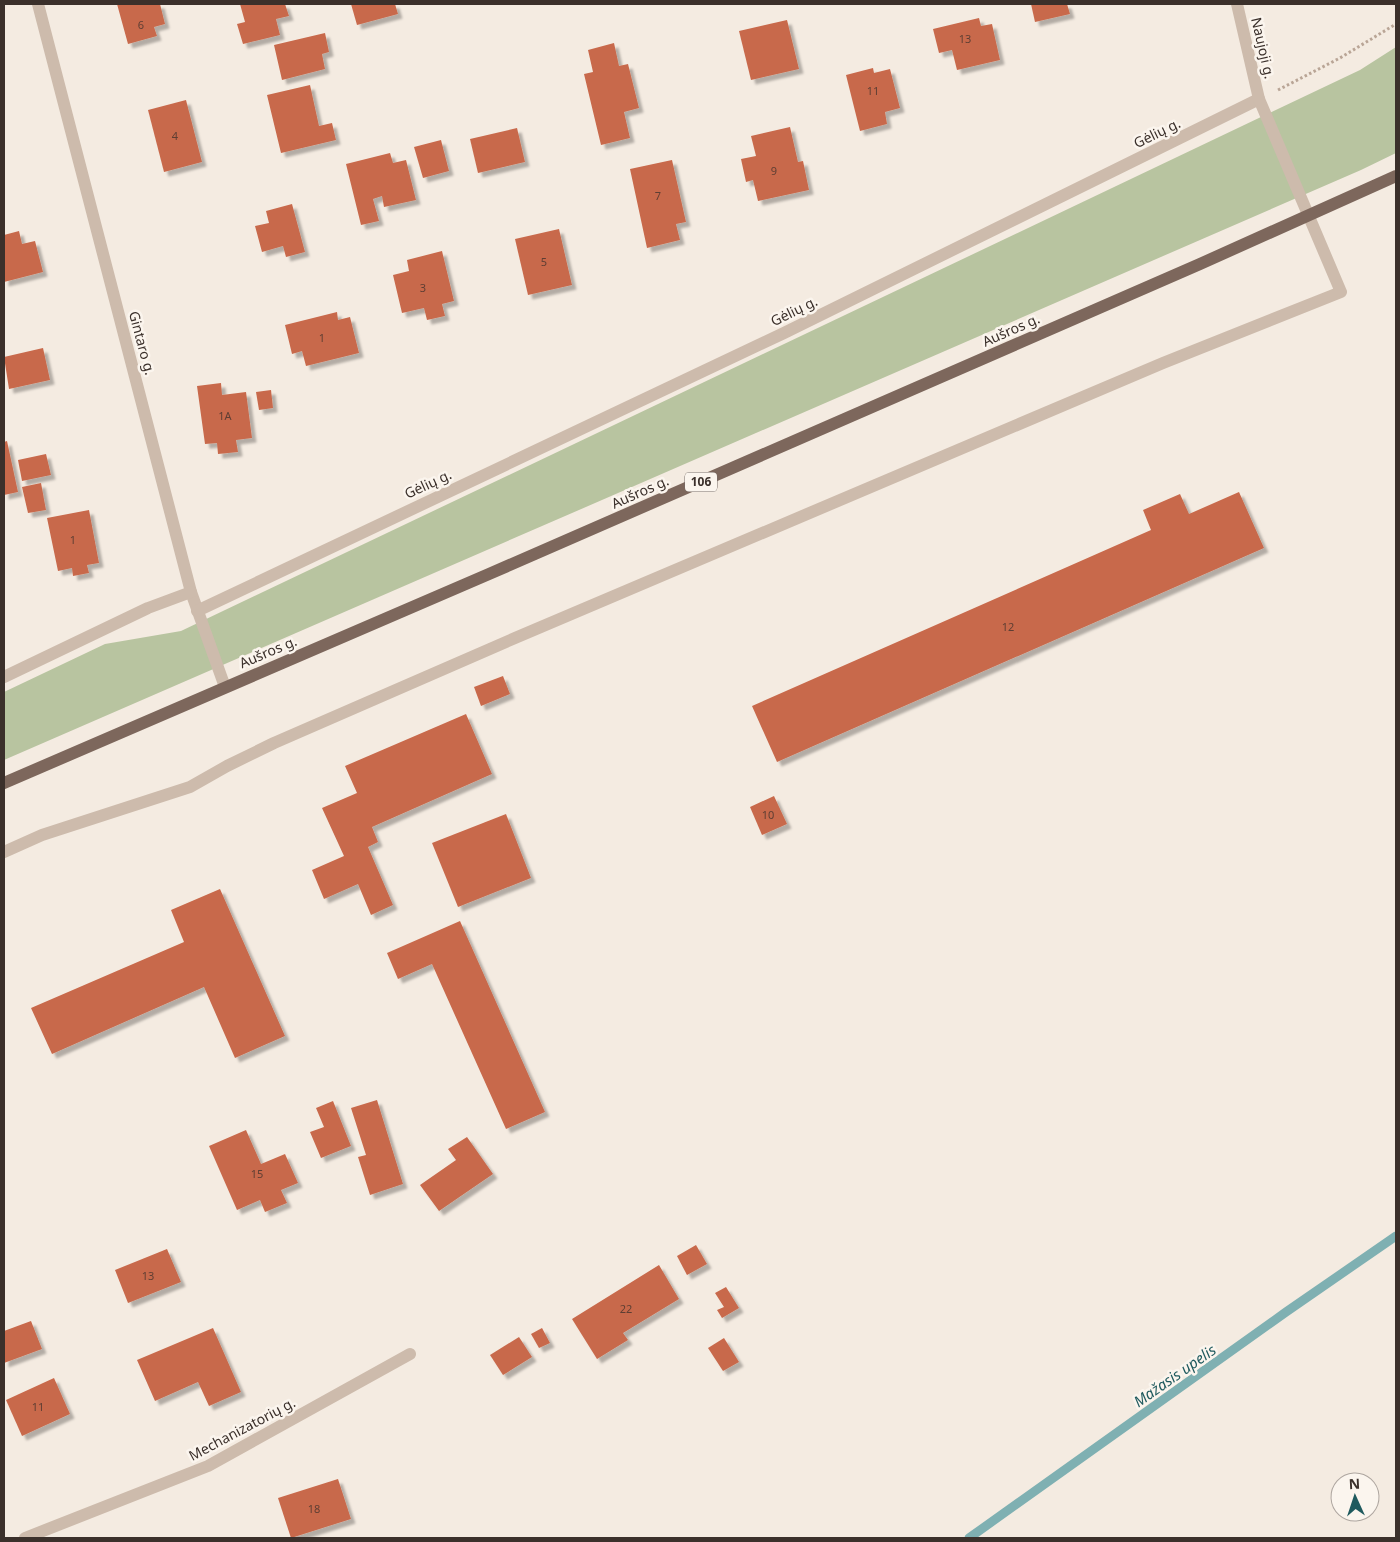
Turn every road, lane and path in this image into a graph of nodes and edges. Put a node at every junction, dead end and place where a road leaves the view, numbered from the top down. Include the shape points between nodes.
1 (38, 4) edge
2 (1237, 4) edge
3 (1396, 24) edge
4 (1259, 99) junction
5 (1396, 176) edge
6 (1309, 216) junction
7 (191, 592) junction
8 (197, 611) junction
9 (4, 676) edge
10 (225, 687) junction
11 (4, 782) edge
12 (4, 852) edge
13 (410, 1354) dead end
14 (25, 1538) edge

1 - 7 street, Gintaro g.
2 - 4 street, Naujoji g.
3 - 4 path via 1340,58
4 - 6 street, Naujoji g.
4 - 8 street, Gėlių g. via 784,332
5 - 6 main road, Aušros g. / 106
6 - 10 main road, Aušros g. / 106
6 - 12 street, Naujoji g. via 1341,292 1163,363 515,638 274,743 190,787 42,835
7 - 8 street, Gintaro g.
7 - 9 street via 148,608
8 - 10 street, Gintaro g.
10 - 11 main road, Aušros g. / 106
13 - 14 street, Mechanizatorių g. via 208,1466

